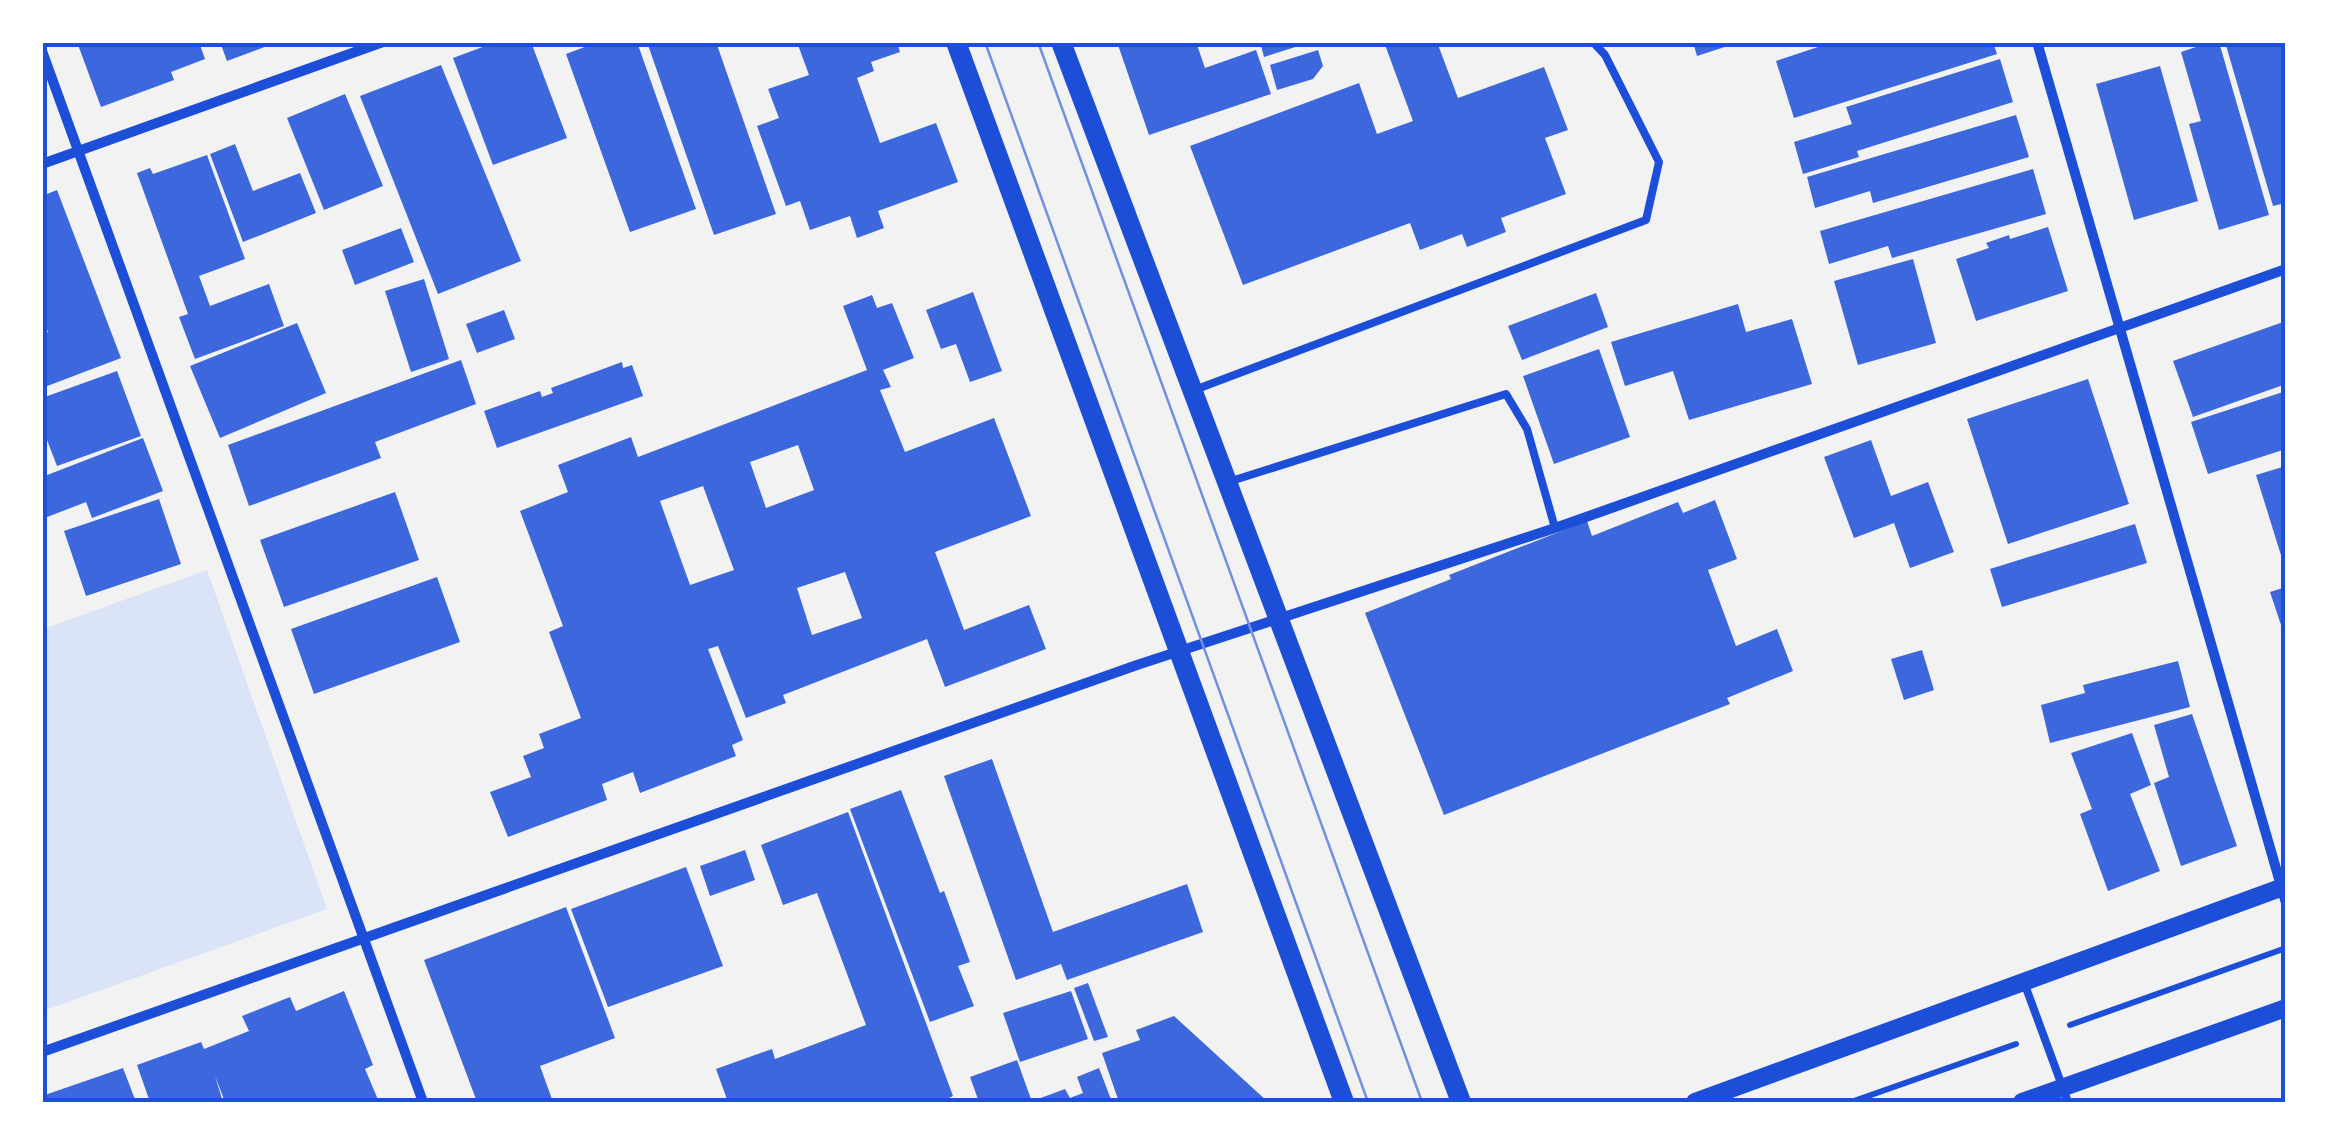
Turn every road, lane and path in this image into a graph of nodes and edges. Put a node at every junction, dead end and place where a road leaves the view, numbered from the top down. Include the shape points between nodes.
1 (383, 42) edge
2 (956, 42) edge
3 (1061, 42) edge
4 (1594, 42) edge
5 (2037, 42) edge
6 (42, 52) edge
7 (80, 151) junction
8 (42, 164) edge
9 (2286, 269) edge
10 (2121, 328) junction
11 (1192, 391) junction
12 (1228, 482) junction
13 (1555, 528) junction
14 (1278, 617) junction
15 (1179, 650) junction
16 (2284, 892) edge
17 (362, 937) junction
18 (2024, 982) junction
19 (2286, 1008) edge
20 (42, 1052) edge
21 (2066, 1095) edge
22 (423, 1102) edge
23 (1344, 1102) edge
24 (1461, 1102) edge
25 (1696, 1102) edge
26 (2022, 1102) edge

1 - 7 street
2 - 15 main road
3 - 11 main road
4 - 11 lane via 1658,162 1646,220
5 - 10 street
6 - 7 street
7 - 8 street
7 - 17 street
9 - 10 street
10 - 13 street
10 - 16 street
11 - 12 main road
12 - 13 lane via 1506,394 1528,429
12 - 14 main road
13 - 14 street
14 - 15 street
14 - 24 main road
15 - 17 street
15 - 23 main road
16 - 18 street
17 - 20 street
17 - 22 street
18 - 21 lane
18 - 25 street
19 - 21 street
21 - 26 street

